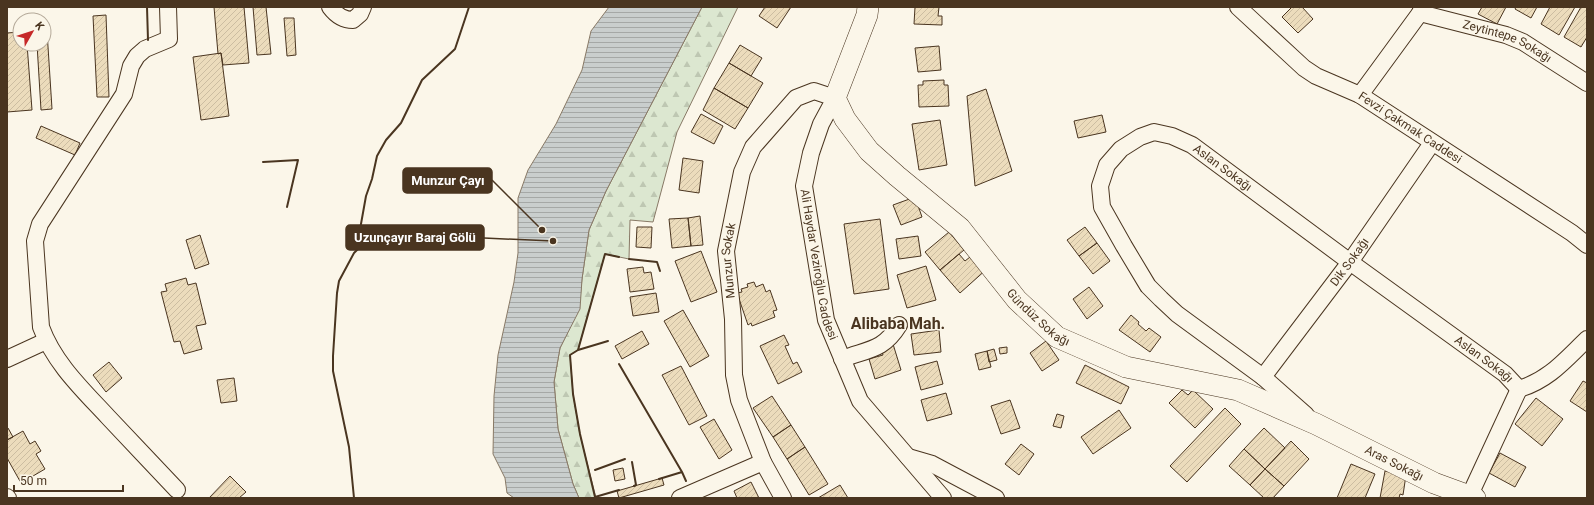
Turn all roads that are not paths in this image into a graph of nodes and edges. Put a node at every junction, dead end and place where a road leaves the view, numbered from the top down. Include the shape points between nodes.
1 (168, 7) edge
2 (330, 7) edge
3 (363, 7) edge
4 (868, 7) edge
5 (1238, 7) edge
6 (1418, 10) edge
7 (1587, 84) edge
8 (1360, 95) junction
9 (835, 98) junction
10 (1432, 143) junction
11 (1587, 245) edge
12 (1350, 262) junction
13 (899, 325) dead end
14 (1587, 339) edge
15 (46, 341) junction
16 (7, 359) edge
17 (842, 359) junction
18 (1263, 377) junction
19 (1519, 388) junction
20 (1316, 424) junction
21 (908, 457) junction
22 (763, 462) junction
23 (177, 490) dead end
24 (1472, 497) edge
25 (680, 498) edge
26 (782, 498) edge
27 (943, 498) edge
28 (996, 498) edge

1 - 15 street via 169,39 144,49 137,56 131,66 124,94 40,224 35,241 41,327
2 - 3 street via 346,20 353,20
4 - 9 main road, Ali Haydar Veziroğlu Caddesi
5 - 8 street, Fevzi Çakmak Caddesi via 1304,68
6 - 7 street, Zeytintepe Sokağı via 1523,42
6 - 8 street
8 - 10 street, Fevzi Çakmak Caddesi
9 - 17 street, Ali Haydar Veziroğlu Caddesi via 811,153 804,186 826,320
9 - 20 main road, Gündüz Sokağı via 845,119 869,151 960,228 1017,300 1057,337 1126,367 1238,390
9 - 22 street, Munzur Sokak via 814,91 796,98 753,147 742,172 726,251 738,400
10 - 11 street, Fevzi Çakmak Caddesi via 1572,232
10 - 12 street, Dik Sokağı
12 - 18 street, Dik Sokağı
12 - 18 street, Aslan Sokağı via 1192,145 1172,136 1154,132 1140,137 1121,149 1106,165 1100,186 1102,207 1148,286 1178,314
12 - 19 street, Aslan Sokağı via 1505,374
13 - 17 street via 881,345
14 - 19 street via 1550,374
15 - 16 street
15 - 23 street via 77,384
17 - 21 street, Ali Haydar Veziroğlu Caddesi via 860,402
18 - 20 street, Aslan Sokağı
19 - 24 street, Aslan Sokağı
20 - 24 main road, Aras Sokağı via 1434,483
21 - 27 street, Ali Haydar Veziroğlu Caddesi
21 - 28 street via 932,464
22 - 25 street
22 - 26 street, Munzur Sokak

